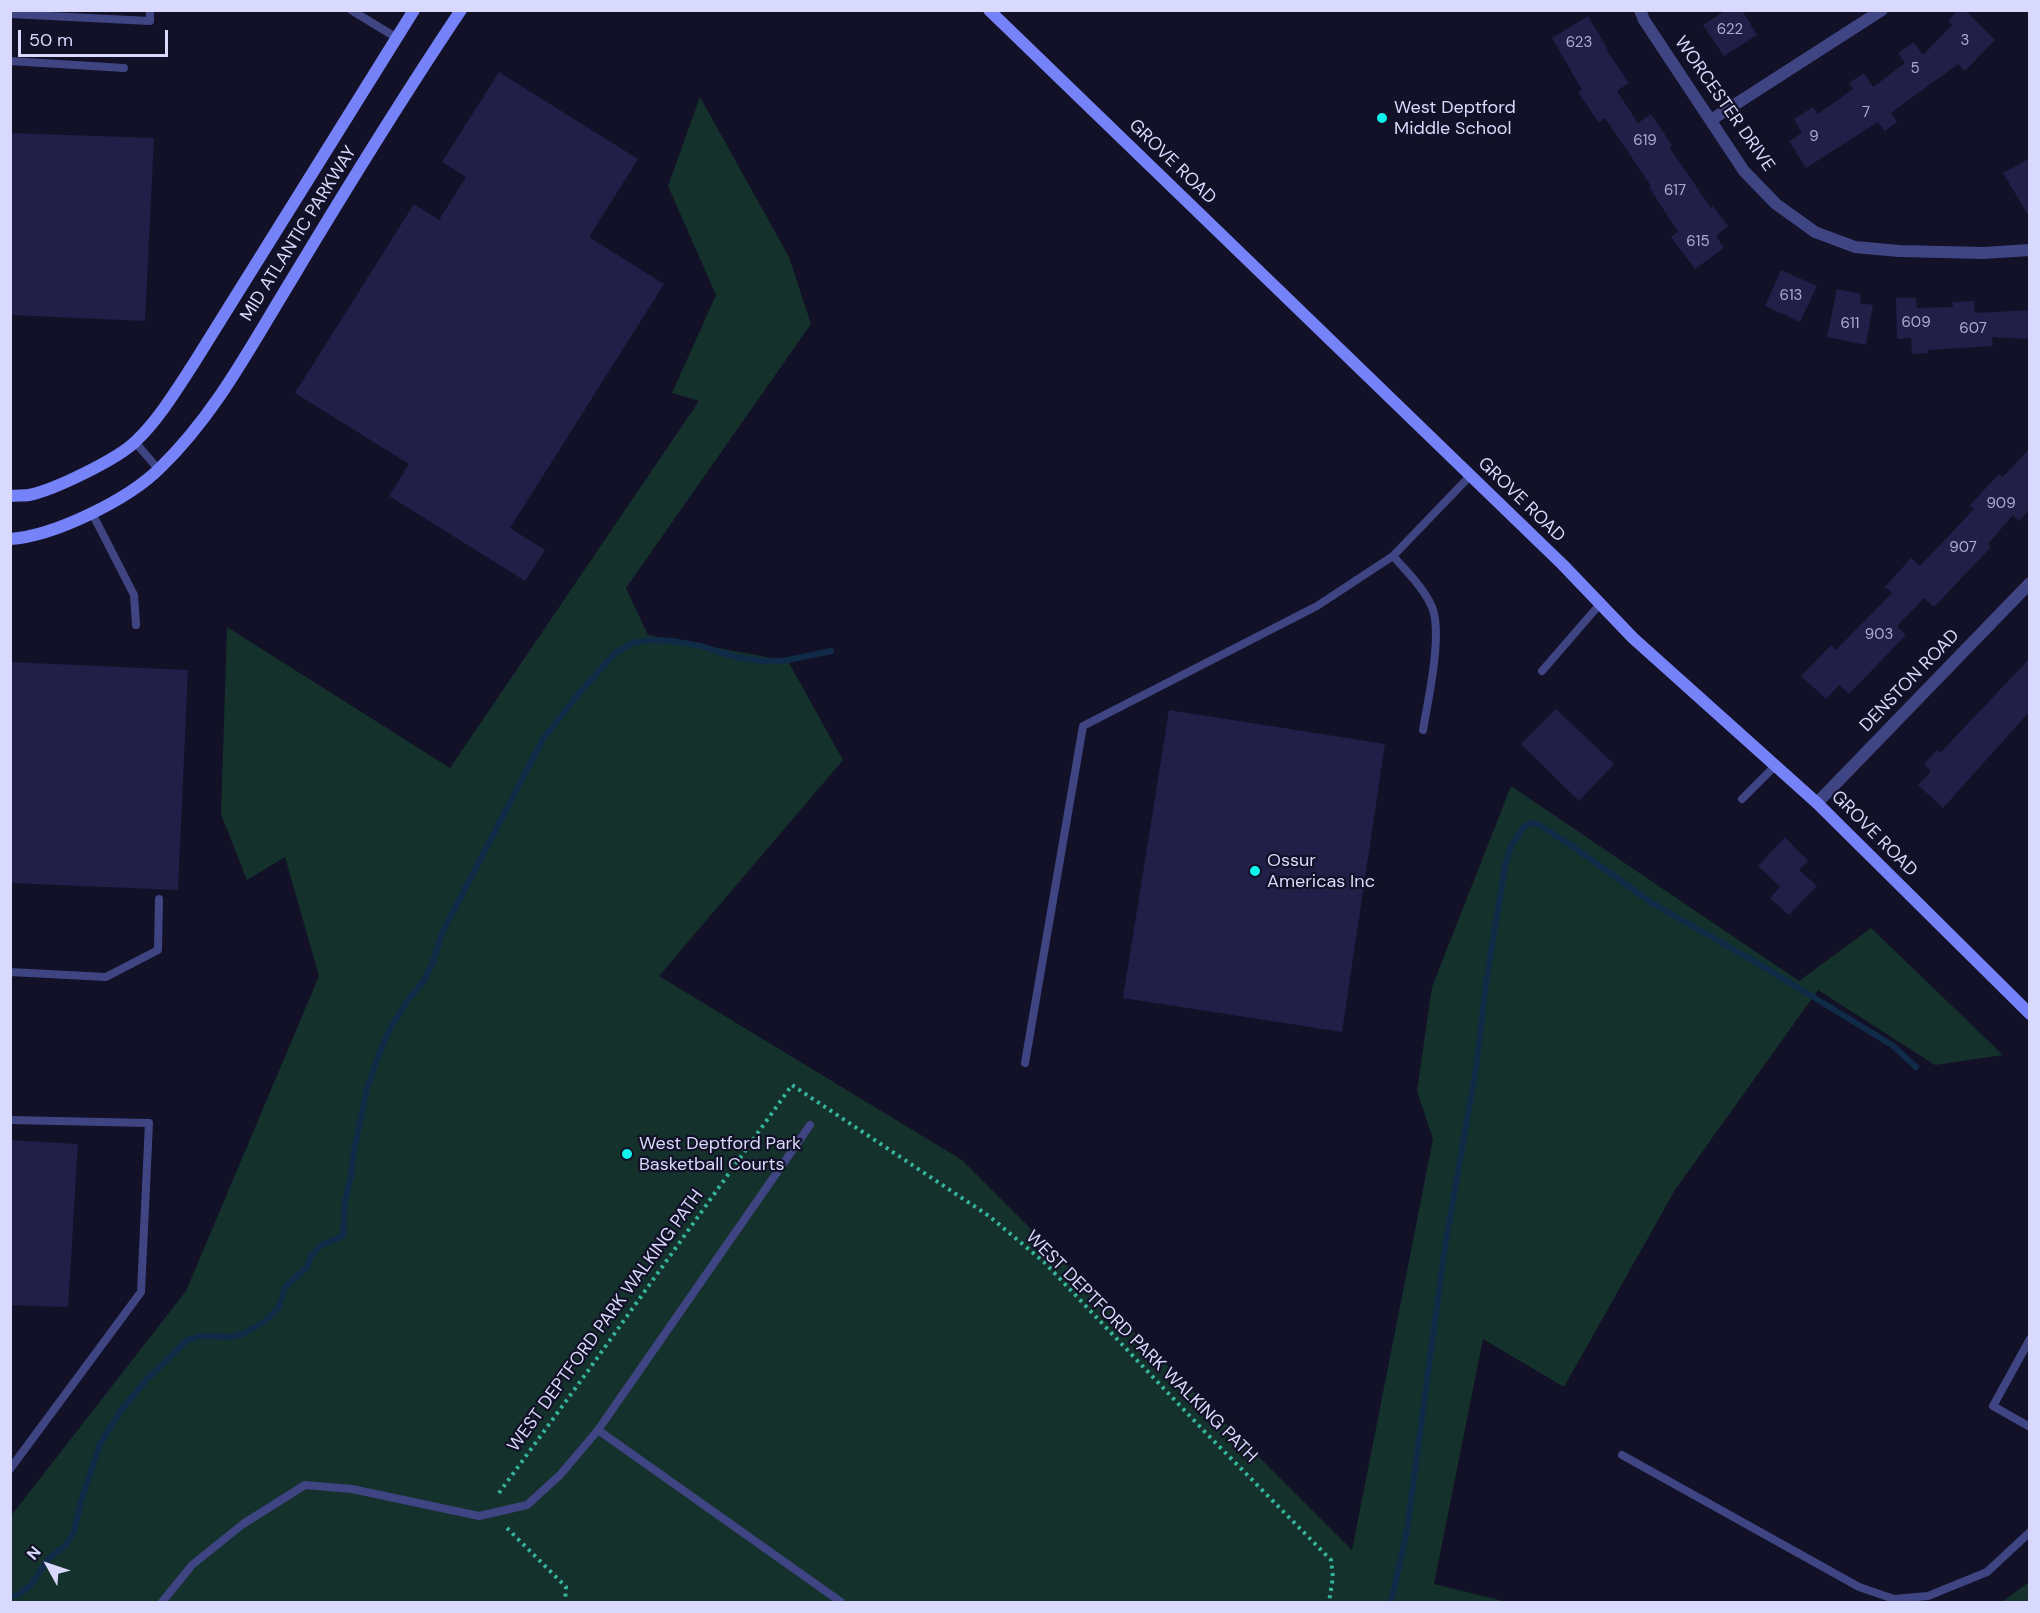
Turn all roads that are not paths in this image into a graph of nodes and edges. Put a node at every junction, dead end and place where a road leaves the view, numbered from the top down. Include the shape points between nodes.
1 (150, 10) edge
2 (351, 10) edge
3 (414, 10) edge
4 (461, 10) edge
5 (1640, 10) edge
6 (1882, 10) edge
7 (995, 12) edge
8 (10, 14) edge
9 (397, 38) junction
10 (10, 61) edge
11 (124, 68) dead end
12 (1711, 120) junction
13 (2030, 250) edge
14 (135, 442) junction
15 (159, 470) junction
16 (1470, 476) junction
17 (10, 496) edge
18 (92, 513) junction
19 (10, 538) edge
20 (1393, 556) junction
21 (2030, 583) edge
22 (1600, 604) junction
23 (136, 625) dead end
24 (1542, 671) dead end
25 (1423, 730) dead end
26 (1776, 765) junction
27 (1742, 799) dead end
28 (1817, 803) junction
29 (159, 898) dead end
30 (10, 972) edge
31 (2030, 1014) edge
32 (1025, 1064) dead end
33 (10, 1120) edge
34 (810, 1125) dead end
35 (2030, 1339) edge
36 (2030, 1427) edge
37 (598, 1430) junction
38 (1622, 1455) dead end
39 (10, 1469) edge
40 (2030, 1532) edge
41 (162, 1602) edge
42 (841, 1602) edge

1 - 8 lane via 150,21
2 - 9 lane
3 - 9 main road, MID ATLANTIC PARKWAY
4 - 15 main road, MID ATLANTIC PARKWAY via 225,388
5 - 12 street, WORCESTER DRIVE
6 - 12 street
7 - 16 main road, GROVE ROAD
9 - 14 main road, MID ATLANTIC PARKWAY via 194,363
10 - 11 lane
12 - 13 street, WORCESTER DRIVE via 1744,171 1776,204 1815,232 1855,246 1899,251
14 - 15 lane
14 - 17 main road, MID ATLANTIC PARKWAY via 101,465 49,489
15 - 18 main road, MID ATLANTIC PARKWAY
16 - 20 lane
16 - 22 main road, GROVE ROAD
18 - 19 main road, MID ATLANTIC PARKWAY via 55,528
18 - 23 lane via 134,595
20 - 25 lane via 1432,607 1437,632
20 - 32 lane via 1312,609 1083,726
21 - 28 street, DENSTON ROAD
22 - 24 lane
22 - 26 main road, GROVE ROAD
26 - 27 lane
26 - 28 main road, GROVE ROAD
28 - 31 main road, GROVE ROAD
29 - 30 lane via 158,950 106,977
33 - 39 lane via 149,1123 141,1292
34 - 37 lane
35 - 36 lane via 1993,1406
37 - 41 lane via 560,1475 527,1505 479,1516 352,1489 305,1485 243,1524 192,1565
37 - 42 lane
38 - 40 lane via 1859,1587 1894,1599 1928,1596 1987,1572

